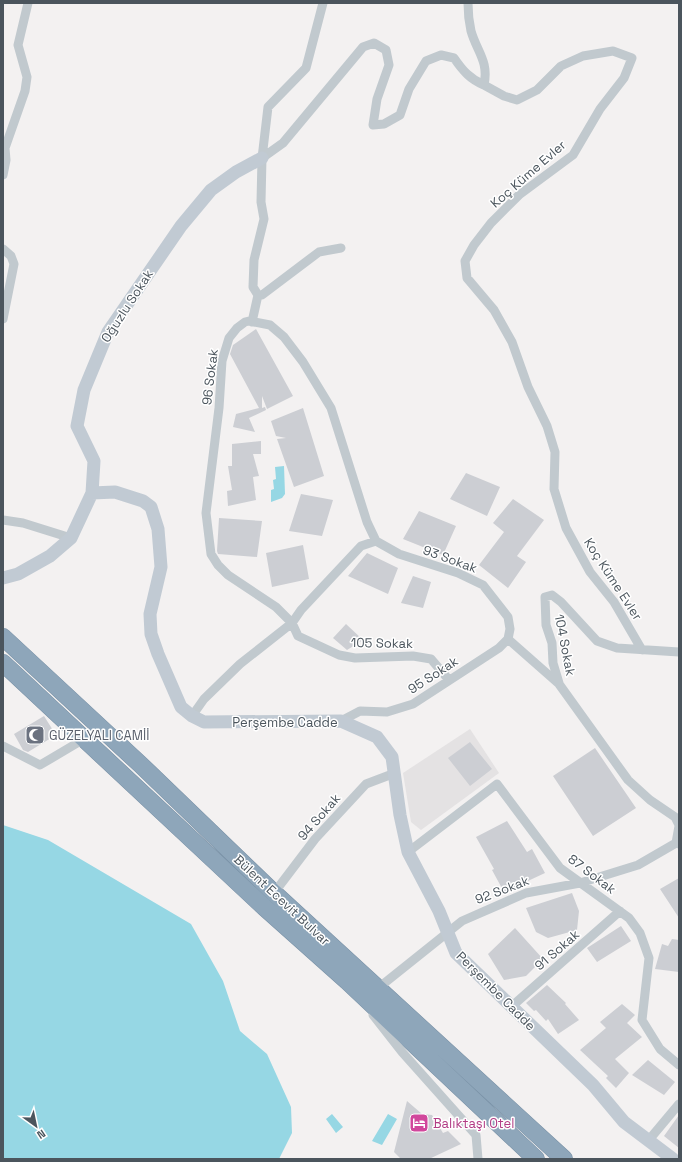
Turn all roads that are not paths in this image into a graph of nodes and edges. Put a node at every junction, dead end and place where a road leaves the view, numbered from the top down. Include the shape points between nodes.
1 (28, 3) edge
2 (323, 3) edge
3 (468, 3) edge
4 (484, 85) junction
5 (262, 158) junction
6 (3, 175) edge
7 (341, 248) dead end
8 (3, 249) edge
9 (258, 295) junction
10 (3, 319) edge
11 (252, 322) junction
12 (92, 494) junction
13 (3, 520) edge
14 (71, 538) junction
15 (376, 541) junction
16 (3, 578) edge
17 (292, 623) junction
18 (3, 637) edge
19 (508, 639) junction
20 (642, 650) junction
21 (679, 652) edge
22 (3, 663) edge
23 (449, 680) junction
24 (559, 684) junction
25 (192, 716) junction
26 (341, 720) junction
27 (84, 739) junction
28 (3, 746) edge
29 (395, 773) junction
30 (679, 825) edge
31 (678, 843) edge
32 (408, 852) junction
33 (580, 883) junction
34 (274, 893) junction
35 (620, 911) junction
36 (447, 934) junction
37 (347, 981) junction
38 (377, 989) junction
39 (511, 1007) junction
40 (679, 1063) edge
41 (679, 1104) edge
42 (648, 1141) junction
43 (478, 1159) edge
44 (536, 1159) edge
45 (564, 1159) edge
46 (673, 1159) edge

1 - 6 street via 18,45 27,77 25,90 4,148 6,160
2 - 5 street via 306,68 268,107
3 - 4 street via 471,32 484,61
4 - 5 street, Koç Küme Evler via 473,80 454,58 441,55 426,61 409,89 400,115 384,124 373,125 377,99 389,65 386,50 374,43 363,47 283,143
4 - 20 street, Koç Küme Evler via 517,100 537,90 560,66 583,56 613,51 632,58 624,78 600,109 573,155 519,195 491,223 464,261 467,278 494,310 512,342 528,387 547,426 555,452 554,490 566,528 590,572 614,602
5 - 9 street via 261,202 264,219 254,260 254,286
5 - 12 main road, Oğuzlu Sokak via 211,190 181,226 108,332 84,390 77,426 94,461
7 - 9 street via 319,252 268,291
8 - 10 street via 11,256 14,264
9 - 11 street
11 - 15 street via 270,326 284,337 332,408 367,522
11 - 17 street, 96 Sokak via 245,322 237,328 227,343 222,361 206,513 208,535 211,554 218,566 276,607
12 - 14 main road
12 - 25 main road, Perşembe Cadde via 115,492 130,496 143,501 154,515 160,540 161,567 150,614 151,634 181,707
13 - 14 street via 23,523
14 - 16 main road via 50,556 18,574
15 - 17 street via 361,546
15 - 19 street, 93 Sokak via 399,554 458,573 483,585 508,617
17 - 23 street, 105 Sokak via 298,636 339,655 355,658 413,656 431,659
17 - 25 street via 240,664 204,699
18 - 34 highway, Bülent Ecevit Bulvar
19 - 23 street, 95 Sokak via 499,648
19 - 24 street
20 - 21 street, 104 Sokak
20 - 24 street, 104 Sokak via 617,648 597,641 561,602 552,595 545,597 546,625
22 - 27 highway, Bülent Ecevit Bulvar
23 - 26 street, 95 Sokak via 413,704 387,712 360,711
24 - 30 street via 628,780 650,800 675,817
25 - 26 main road, Perşembe Cadde via 204,722 233,723
26 - 29 main road, Perşembe Cadde via 377,737 392,757
27 - 28 street via 40,765
27 - 37 highway, Bülent Ecevit Bulvar
29 - 32 main road, Perşembe Cadde
29 - 34 street, 94 Sokak via 366,784 316,839
30 - 31 street
31 - 33 street, 92 Sokak via 638,865
32 - 33 street, 87 Sokak via 497,784 560,868
32 - 36 main road, Perşembe Cadde via 439,911
33 - 35 street, 87 Sokak
33 - 36 street, 92 Sokak via 526,893 462,921
34 - 38 highway, Bülent Ecevit Bulvar
35 - 39 street, 91 Sokak
35 - 40 street, 87 Sokak via 640,933 649,958 642,1020 660,1049
36 - 38 street, 92 Sokak
36 - 39 main road, Perşembe Cadde via 456,953
37 - 43 street via 402,1052 476,1136
37 - 44 highway, Bülent Ecevit Bulvar
38 - 45 highway, Bülent Ecevit Bulvar
39 - 42 main road, Perşembe Cadde via 593,1085 624,1122
41 - 42 street
42 - 46 main road, Perşembe Cadde

